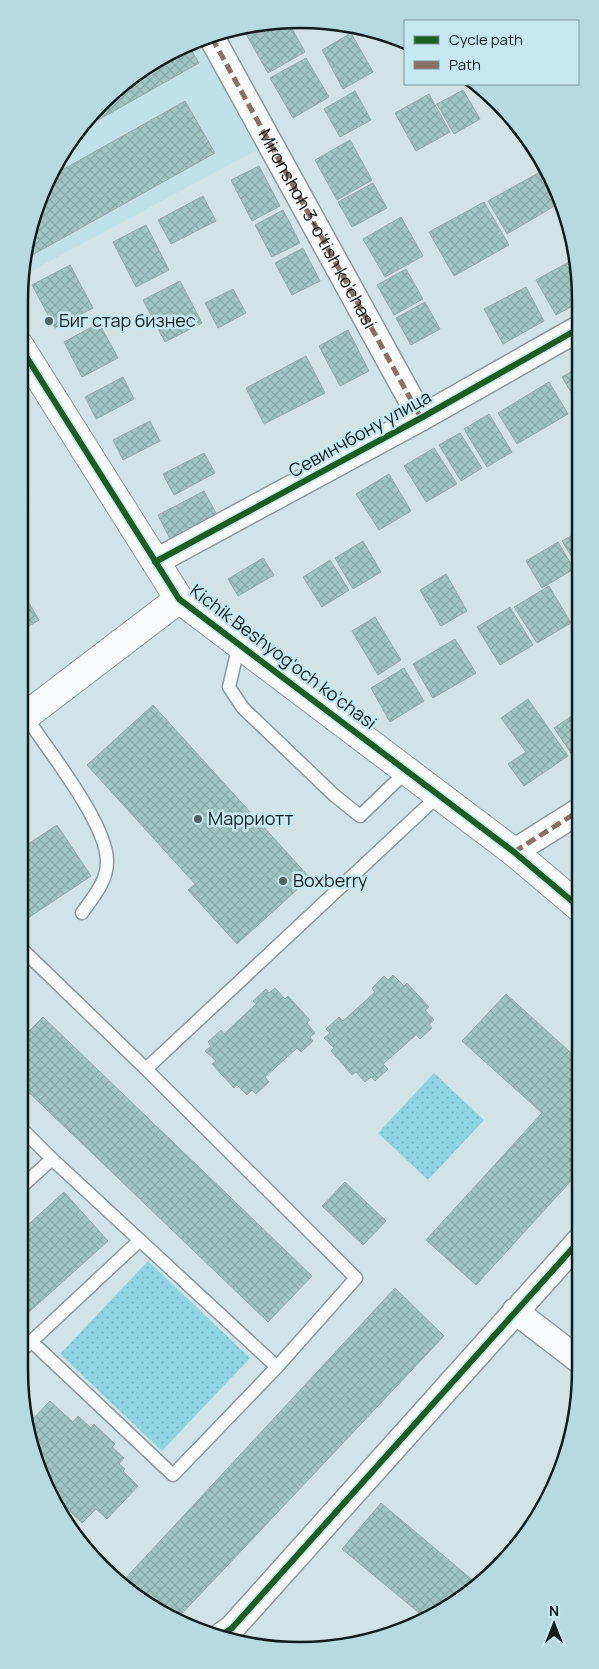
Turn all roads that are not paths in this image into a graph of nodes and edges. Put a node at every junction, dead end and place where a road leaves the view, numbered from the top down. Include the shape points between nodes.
1 (214, 41) edge
2 (571, 333) edge
3 (28, 360) edge
4 (421, 418) junction
5 (155, 562) junction
6 (179, 599) junction
7 (239, 644) junction
8 (28, 714) edge
9 (28, 727) edge
10 (407, 771) junction
11 (439, 795) junction
12 (571, 816) edge
13 (514, 852) junction
14 (571, 899) edge
15 (82, 913) dead end
16 (28, 956) edge
17 (146, 1068) junction
18 (28, 1135) edge
19 (52, 1159) junction
20 (28, 1181) edge
21 (140, 1240) junction
22 (571, 1250) edge
23 (515, 1311) junction
24 (32, 1341) junction
25 (28, 1345) edge
26 (571, 1355) edge
27 (277, 1367) junction
28 (228, 1632) edge

1 - 4 street, Mironshoh 3-o'tish ko'chasi
2 - 4 street, Севинчбону улица
3 - 5 street, Kichik Beshyog'och ko'chasi
4 - 5 street, Севинчбону улица
5 - 6 street, Kichik Beshyog'och ko'chasi
6 - 7 street, Kichik Beshyog'och ko'chasi
6 - 8 street
7 - 10 street, Kichik Beshyog'och ko'chasi
7 - 10 lane via 229,687 243,708 360,816
9 - 15 lane via 91,814 105,842 108,864 102,884
10 - 11 street, Kichik Beshyog'och ko'chasi
11 - 13 street, Kichik Beshyog'och ko'chasi
11 - 17 lane
12 - 13 street
13 - 14 street, Kichik Beshyog'och ko'chasi
16 - 17 lane
17 - 27 lane via 356,1278
18 - 19 lane
19 - 20 lane
19 - 21 lane
21 - 24 lane
21 - 27 lane
22 - 23 street
23 - 26 street
23 - 28 street
24 - 25 lane
24 - 27 lane via 173,1475

